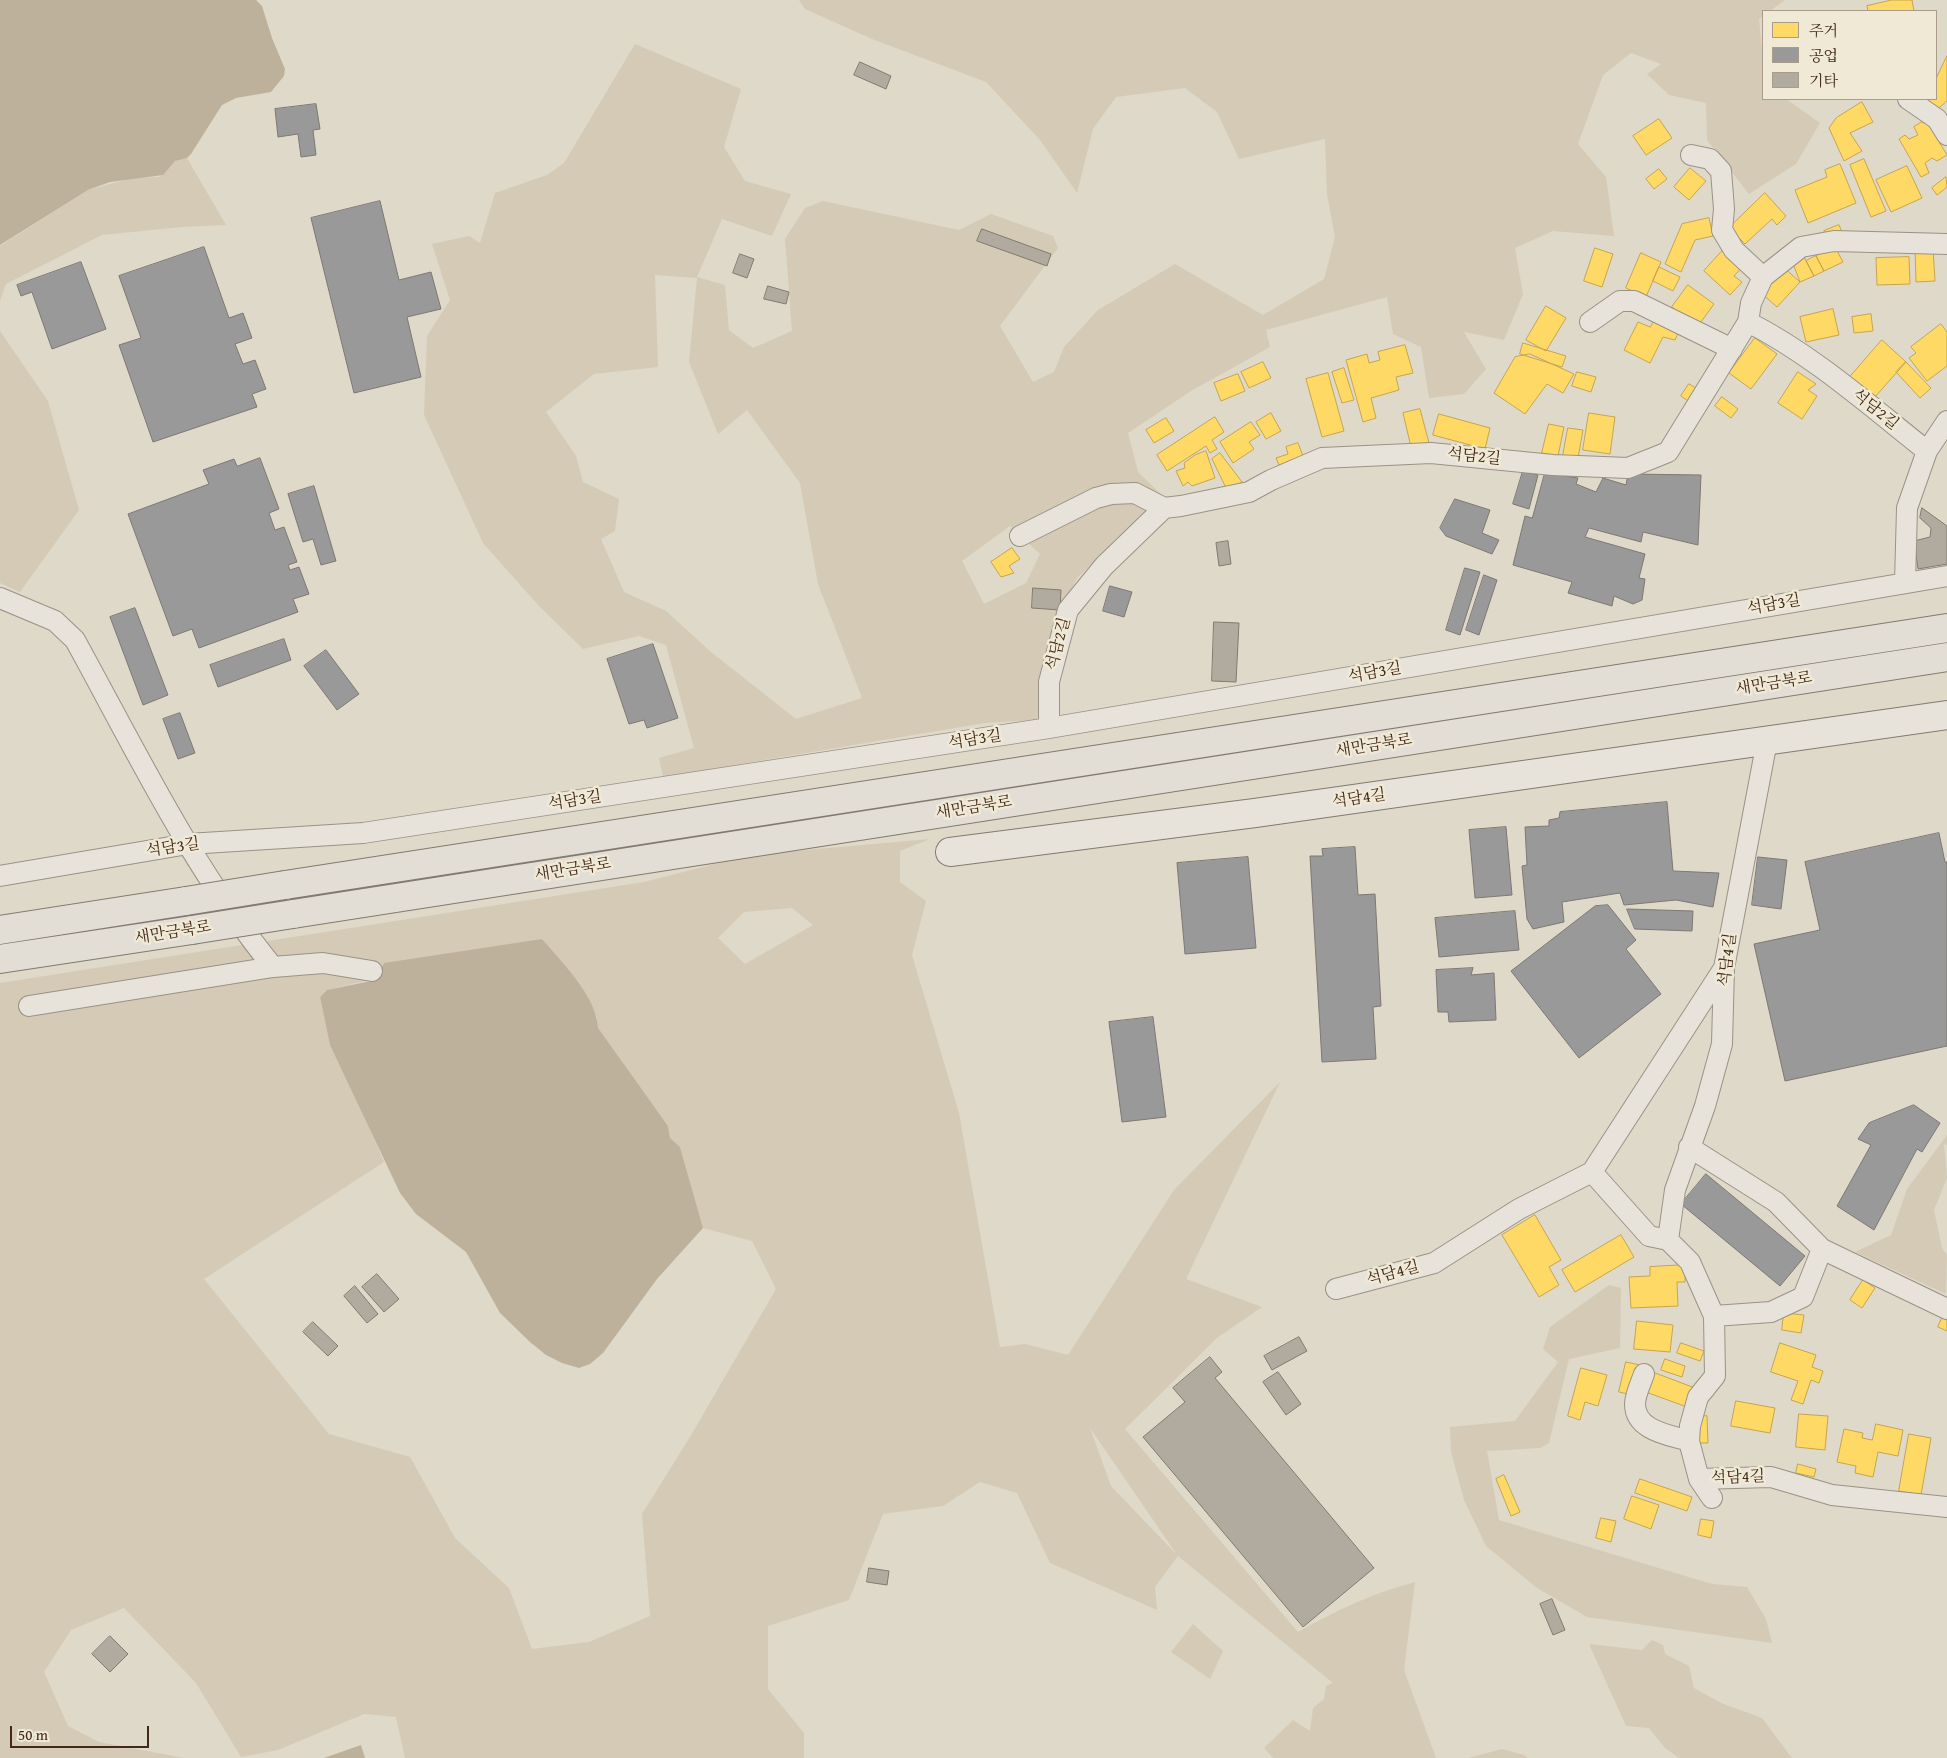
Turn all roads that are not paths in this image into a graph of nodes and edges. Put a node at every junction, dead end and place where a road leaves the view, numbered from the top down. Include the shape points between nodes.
1 (1909, 100) edge
2 (1947, 135) edge
3 (1691, 155) dead end
4 (1947, 244) edge
5 (1763, 277) junction
6 (1590, 322) dead end
7 (1748, 322) junction
8 (1732, 349) junction
9 (1947, 422) edge
10 (1926, 451) junction
11 (1164, 508) junction
12 (1020, 536) dead end
13 (1947, 576) edge
14 (1905, 583) junction
15 (0, 598) edge
16 (1947, 628) edge
17 (1947, 657) edge
18 (1947, 715) edge
19 (1049, 728) junction
20 (1767, 741) junction
21 (188, 844) junction
22 (950, 852) dead end
23 (0, 876) edge
24 (0, 930) edge
25 (0, 959) edge
26 (273, 967) junction
27 (1724, 968) junction
28 (372, 971) dead end
29 (29, 1006) dead end
30 (1689, 1147) junction
31 (1592, 1172) junction
32 (1668, 1240) junction
33 (1822, 1249) junction
34 (1336, 1289) dead end
35 (1947, 1309) edge
36 (1714, 1316) junction
37 (1644, 1374) dead end
38 (1689, 1441) junction
39 (1698, 1479) junction
40 (1712, 1498) dead end
41 (1947, 1507) edge

1 - 2 street via 1937,119
3 - 5 street via 1710,158 1721,171 1722,230 1734,250
4 - 5 street, 석담2길 via 1834,241 1809,245 1801,247
5 - 7 street, 석담2길 via 1751,303
6 - 8 street via 1620,301 1634,301
7 - 8 street, 석담2길
7 - 10 street, 석담2길 via 1777,337 1840,382
8 - 11 street, 석담2길 via 1668,452 1628,468 1553,465 1431,453 1322,458 1249,492
9 - 10 street
10 - 14 street via 1907,508
11 - 12 street via 1135,493 1111,494 1096,498
11 - 19 street, 석담2길 via 1104,566 1068,610 1049,682
13 - 14 street, 석담3길
14 - 19 street, 석담3길
15 - 21 street via 55,621 74,640
16 - 24 highway, 새만금북로, bridge
17 - 25 highway, 새만금북로, bridge
18 - 20 street, 석담4길
19 - 21 street, 석담3길 via 363,833
20 - 22 street, 석담4길 via 1265,812
20 - 27 street, 석담4길
21 - 23 street, 석담3길
21 - 26 street
26 - 28 street via 323,963
26 - 29 street
27 - 30 street, 석담4길 via 1722,1044 1705,1106
27 - 31 street
30 - 32 street, 석담4길 via 1675,1190
30 - 33 street via 1776,1202
31 - 32 street, 석담4길 via 1649,1236
31 - 34 street, 석담4길 via 1519,1209 1434,1263
32 - 36 street, 석담4길 via 1690,1262
33 - 35 street
33 - 36 street via 1802,1297 1771,1312
36 - 38 street, 석담4길 via 1716,1376 1698,1397
37 - 38 street via 1635,1404 1638,1416 1649,1428
38 - 39 street, 석담4길
39 - 40 street
39 - 41 street, 석담4길 via 1771,1476 1832,1495

